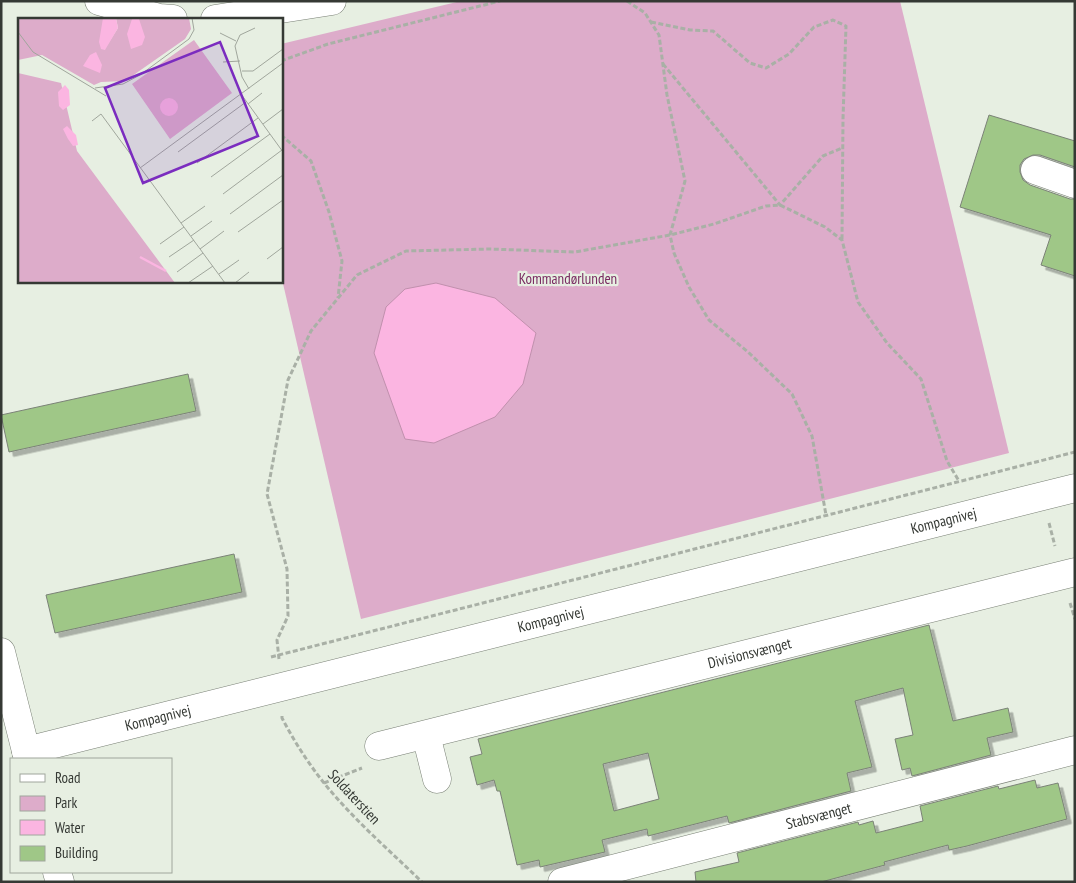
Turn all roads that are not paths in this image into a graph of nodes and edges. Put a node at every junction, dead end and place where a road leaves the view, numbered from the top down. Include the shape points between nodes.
1 (99, 1) edge
2 (332, 1) edge
3 (159, 18) edge
4 (222, 18) edge
5 (1035, 170) dead end
6 (1075, 184) edge
7 (1074, 491) edge
8 (1068, 573) edge
9 (1, 652) edge
10 (426, 735) junction
11 (379, 746) road end
12 (1075, 750) edge
13 (27, 755) edge
14 (437, 779) dead end
15 (562, 882) edge

1 - 3 street
2 - 4 street
5 - 6 street
7 - 13 street, Kompagnivej via 1042,496
8 - 10 street, Divisionsvænget
9 - 13 street
10 - 11 street, Divisionsvænget
10 - 14 street
12 - 15 street, Stabsvænget

